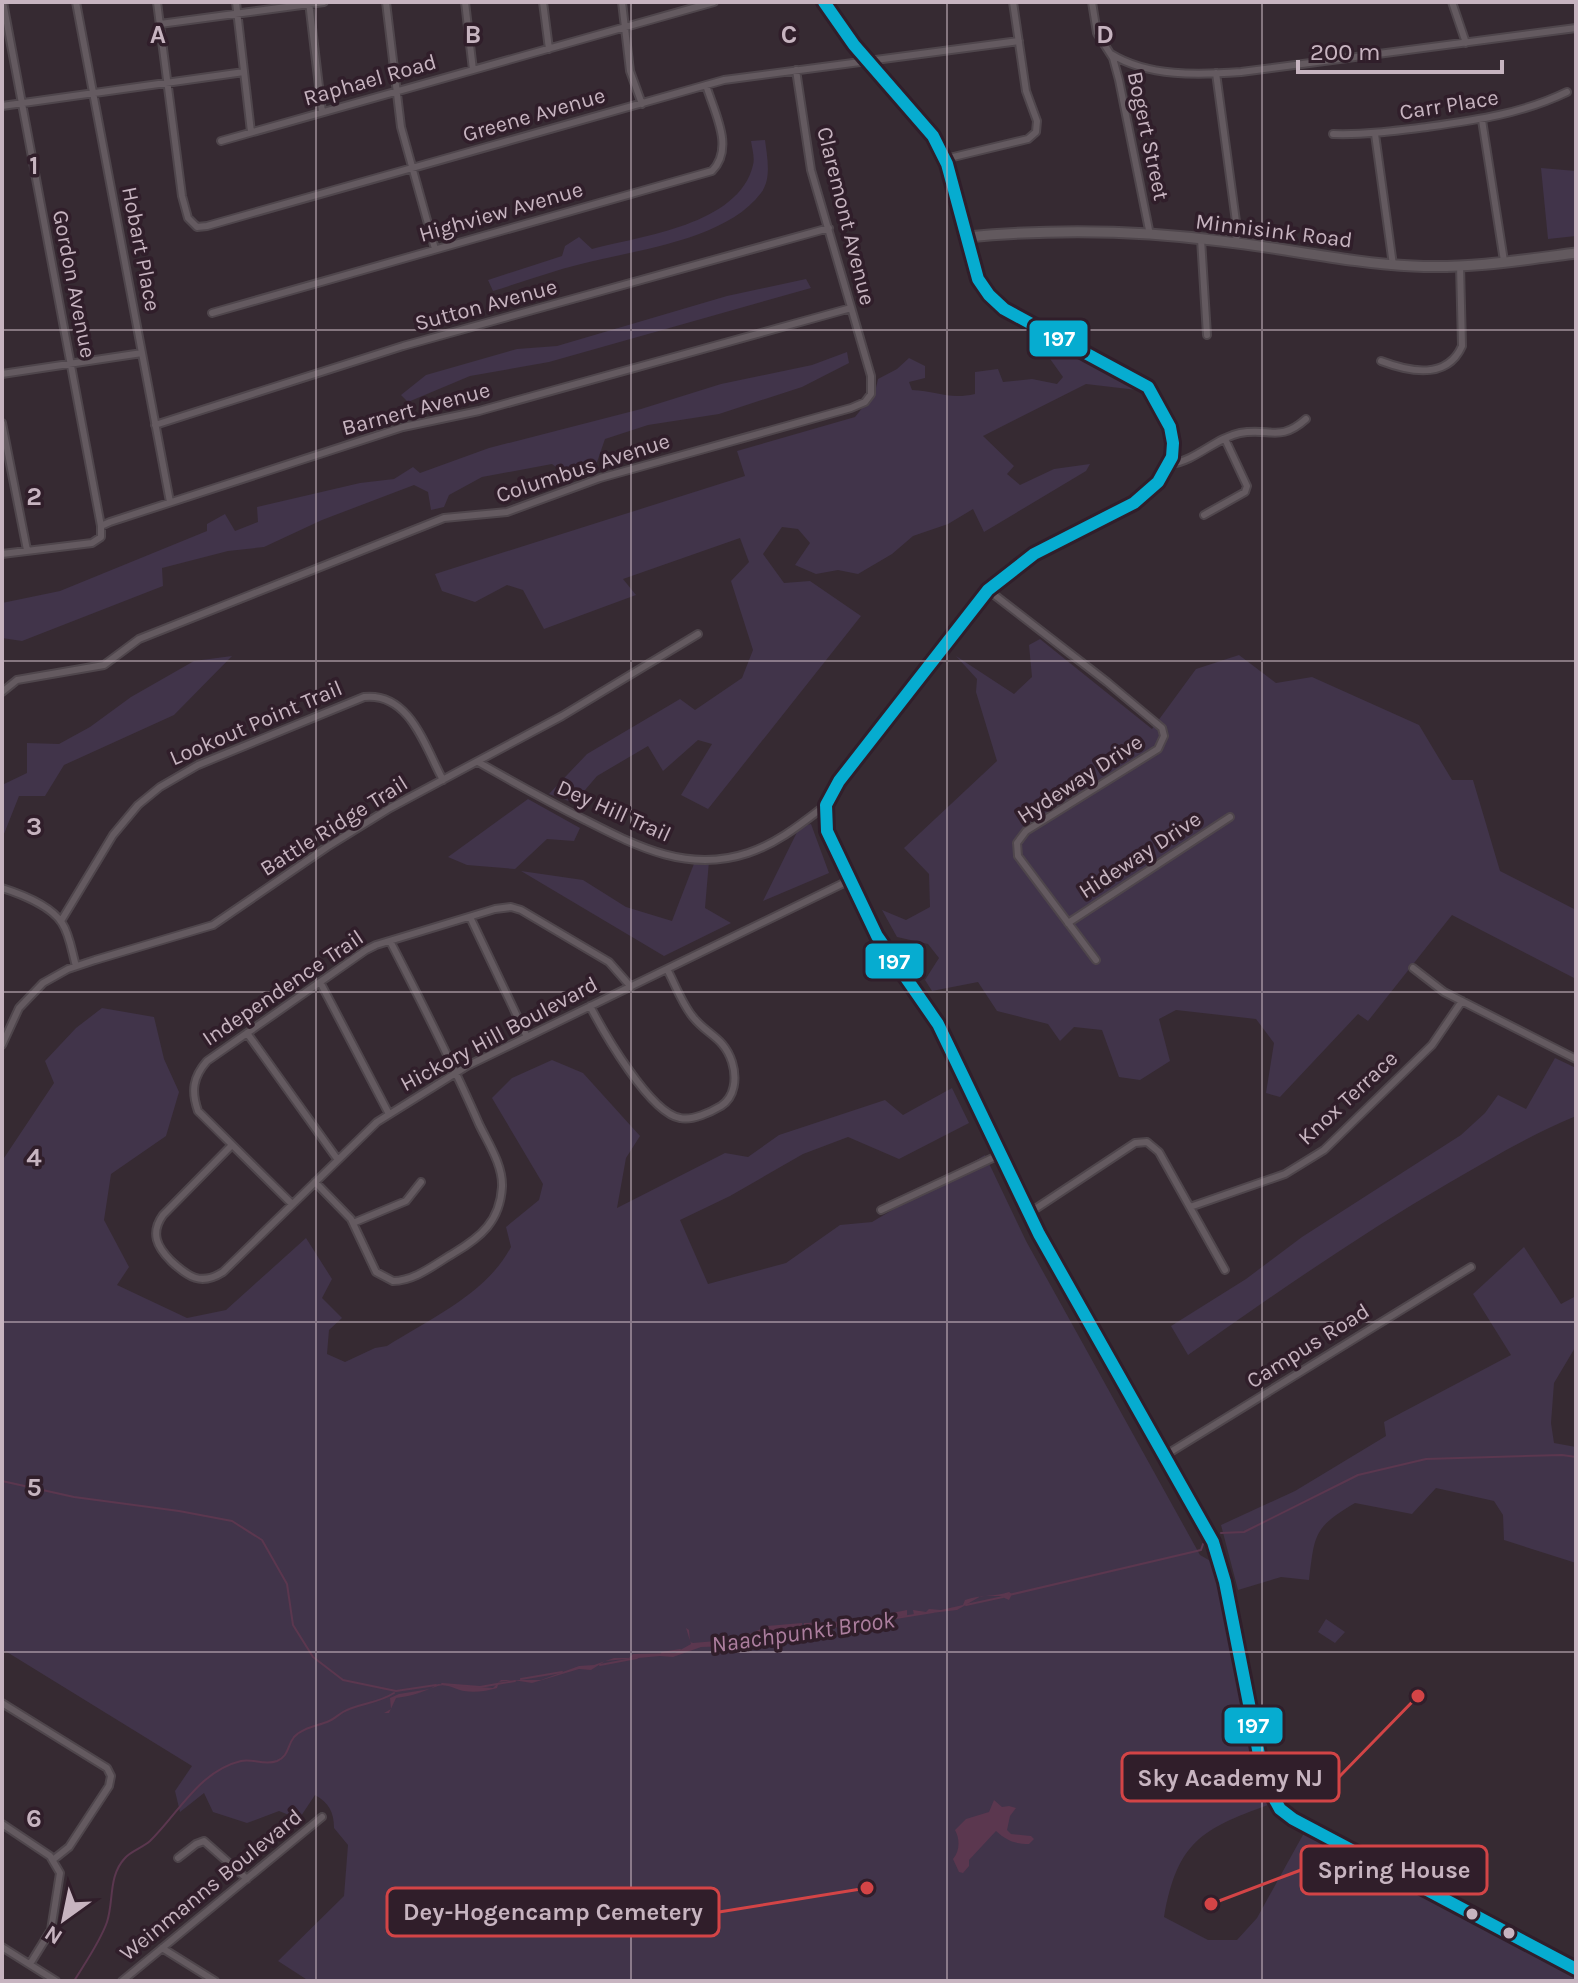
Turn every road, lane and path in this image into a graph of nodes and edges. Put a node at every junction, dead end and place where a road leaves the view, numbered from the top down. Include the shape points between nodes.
1 (3, 2) edge
2 (76, 2) edge
3 (157, 2) edge
4 (236, 2) edge
5 (324, 2) edge
6 (386, 2) edge
7 (465, 2) edge
8 (543, 2) edge
9 (622, 2) edge
10 (714, 2) edge
11 (824, 2) edge
12 (1013, 2) edge
13 (1092, 2) edge
14 (1452, 2) edge
15 (309, 3) edge
16 (237, 14) junction
17 (160, 24) junction
18 (626, 27) junction
19 (1576, 28) edge
20 (1019, 41) junction
21 (1466, 43) junction
22 (549, 49) junction
23 (1111, 54) junction
24 (867, 61) junction
25 (473, 70) junction
26 (796, 70) junction
27 (244, 72) junction
28 (1216, 73) junction
29 (167, 82) junction
30 (706, 85) junction
31 (397, 91) junction
32 (93, 92) junction
33 (1567, 92) dead end
34 (22, 103) junction
35 (642, 104) junction
36 (2, 106) edge
37 (322, 112) junction
38 (1482, 120) junction
39 (251, 132) junction
40 (1333, 134) dead end
41 (1375, 134) junction
42 (221, 141) dead end
43 (945, 159) junction
44 (412, 168) junction
45 (829, 228) junction
46 (1150, 235) junction
47 (967, 237) junction
48 (1201, 239) junction
49 (1236, 243) junction
50 (435, 249) junction
51 (1576, 253) edge
52 (1504, 261) junction
53 (1393, 265) junction
54 (1460, 265) junction
55 (851, 308) junction
56 (212, 313) dead end
57 (1207, 335) dead end
58 (142, 353) junction
59 (1381, 361) dead end
60 (70, 364) junction
61 (868, 368) joint
62 (2, 374) edge
63 (1306, 419) dead end
64 (2, 423) edge
65 (155, 425) junction
66 (1225, 439) junction
67 (1170, 464) junction
68 (170, 502) junction
69 (1204, 515) dead end
70 (101, 526) junction
71 (27, 550) junction
72 (2, 554) edge
73 (988, 590) junction
74 (698, 634) dead end
75 (2, 692) edge
76 (478, 762) junction
77 (443, 780) junction
78 (826, 805) junction
79 (1230, 817) dead end
80 (850, 880) junction
81 (2, 888) edge
82 (470, 917) junction
83 (61, 921) junction
84 (1068, 923) junction
85 (390, 941) junction
86 (1096, 960) dead end
87 (76, 966) junction
88 (1413, 968) dead end
89 (667, 969) junction
90 (320, 982) junction
91 (631, 987) junction
92 (1462, 1001) junction
93 (590, 1006) junction
94 (247, 1033) junction
95 (527, 1037) junction
96 (2, 1045) edge
97 (1576, 1059) edge
98 (456, 1073) junction
99 (389, 1114) junction
100 (231, 1146) junction
101 (999, 1155) junction
102 (338, 1160) junction
103 (315, 1182) junction
104 (421, 1182) dead end
105 (292, 1204) junction
106 (1190, 1207) junction
107 (881, 1210) dead end
108 (1029, 1213) junction
109 (353, 1223) junction
110 (1471, 1267) dead end
111 (1225, 1270) dead end
112 (1164, 1456) junction
113 (2, 1703) edge
114 (322, 1817) dead end
115 (2, 1824) edge
116 (178, 1858) dead end
117 (54, 1859) junction
118 (247, 1879) junction
119 (2, 1947) edge
120 (162, 1948) junction
121 (30, 1964) junction
122 (1576, 1969) edge
123 (56, 1981) edge
124 (122, 1981) edge
125 (215, 1981) edge

1 - 34 street, Gordon Avenue
2 - 32 street, Hobart Place
3 - 17 street
4 - 16 street
5 - 15 street
6 - 31 street
7 - 25 street
8 - 22 street
9 - 18 street
10 - 18 street, Raphael Road
11 - 24 main road
12 - 20 street
13 - 23 street, Bogert Street via 1099,39
14 - 21 street
15 - 16 street
15 - 37 street
16 - 17 street
16 - 27 street
17 - 29 street
18 - 22 street, Raphael Road
18 - 35 street via 630,71
19 - 21 street
20 - 24 street, Greene Avenue
20 - 43 street via 1026,91 1037,121 1033,136
21 - 28 street
22 - 25 street, Raphael Road
23 - 28 street via 1144,69
23 - 46 street, Bogert Street
24 - 26 street, Greene Avenue
24 - 43 main road via 933,136
25 - 31 street, Raphael Road
26 - 30 street, Greene Avenue
26 - 45 street, Claremont Avenue via 811,170
27 - 29 street
27 - 39 street
28 - 49 street
29 - 32 street
29 - 44 street, Greene Avenue via 182,196 188,218 197,227
30 - 35 street, Greene Avenue
30 - 50 street, Highview Avenue via 724,145 723,157 712,171
31 - 37 street, Raphael Road
31 - 44 street
32 - 34 street
32 - 58 street, Hobart Place
33 - 38 street, Carr Place
34 - 36 street
34 - 60 street, Gordon Avenue
35 - 44 street, Greene Avenue
37 - 39 street, Raphael Road
38 - 41 street, Carr Place
38 - 52 street
39 - 42 street, Raphael Road
40 - 41 street, Carr Place
41 - 53 street
43 - 47 main road
44 - 50 street
45 - 55 street, Claremont Avenue
45 - 65 street, Sutton Avenue via 382,352
46 - 47 main road, Minnisink Road via 1044,231
46 - 48 main road, Minnisink Road
47 - 67 main road via 978,279 1004,309 1150,389 1172,430
48 - 49 main road, Minnisink Road
48 - 57 street
49 - 53 main road, Minnisink Road
50 - 56 street, Highview Avenue
51 - 52 main road, Minnisink Road
52 - 54 main road, Minnisink Road
53 - 54 main road, Minnisink Road
54 - 59 street via 1462,346 1456,357 1447,366 1428,370
55 - 61 street, Claremont Avenue
55 - 68 street, Barnert Avenue via 479,411 403,427
58 - 60 street
58 - 65 street, Hobart Place
60 - 62 street
60 - 70 street, Gordon Avenue
61 - 75 street, Columbus Avenue via 871,394 859,405 600,478 507,512 444,518 136,641 99,667 17,680
63 - 66 street via 1287,433 1238,433
64 - 71 street
65 - 68 street, Hobart Place
66 - 67 street
66 - 69 street via 1247,486
67 - 73 main road via 1136,502 1034,553
68 - 70 street, Barnert Avenue
70 - 71 street, Barnert Avenue via 101,537 92,543
71 - 72 street, Barnert Avenue
73 - 78 main road via 839,781
73 - 84 street, Hydeway Drive via 1158,723 1164,736 1158,749 1026,831 1017,843 1018,856
74 - 76 street, Battle Ridge Trail
76 - 77 street, Battle Ridge Trail
76 - 78 street, Dey Hill Trail via 637,846 682,858 752,852 785,837
77 - 83 street, Lookout Point Trail via 401,706 384,697 364,697 198,765 160,787 113,835
77 - 87 street, Battle Ridge Trail via 327,847 213,925
78 - 80 main road via 827,831
79 - 84 street, Hideway Drive
80 - 89 street, Hickory Hill Boulevard
80 - 101 main road via 887,954 938,1024
81 - 83 street
82 - 85 street, Independence Trail
82 - 91 street, Independence Trail via 495,909 521,910 609,962
82 - 95 street
83 - 87 street
84 - 86 street, Hydeway Drive
85 - 90 street, Independence Trail via 366,950
85 - 98 street
87 - 96 street, Battle Ridge Trail via 26,998
88 - 92 street
89 - 91 street, Hickory Hill Boulevard
89 - 93 street via 691,1015 722,1042 733,1064 731,1097 720,1106 682,1119 661,1107 607,1040
90 - 94 street, Independence Trail
90 - 99 street
91 - 93 street, Hickory Hill Boulevard
92 - 97 street
92 - 106 street, Knox Terrace via 1432,1045 1324,1150 1285,1174
93 - 95 street, Hickory Hill Boulevard
94 - 100 street, Independence Trail via 207,1061 195,1078 198,1111
94 - 102 street
95 - 98 street, Hickory Hill Boulevard
98 - 99 street, Hickory Hill Boulevard
98 - 109 street via 501,1176 491,1223 478,1239 402,1281 376,1272
99 - 102 street, Hickory Hill Boulevard
100 - 105 street, Independence Trail
100 - 105 street, Hickory Hill Boulevard via 159,1220 157,1245 186,1275 208,1280 223,1272
101 - 107 street
101 - 108 main road
102 - 103 street, Hickory Hill Boulevard
103 - 105 street, Hickory Hill Boulevard
103 - 109 street
104 - 109 street via 406,1201
106 - 108 street via 1159,1152 1141,1142
106 - 111 street
108 - 112 main road
110 - 112 street, Campus Road
112 - 122 main road via 1216,1552 1264,1780 1280,1809
113 - 117 street via 107,1768 111,1781 101,1799 69,1847
114 - 118 street, Weinmanns Boulevard
115 - 117 street
116 - 118 street via 204,1841
117 - 121 street via 60,1881 52,1923
118 - 120 street, Weinmanns Boulevard
119 - 121 street
120 - 124 street, Weinmanns Boulevard
120 - 125 street
121 - 123 street

